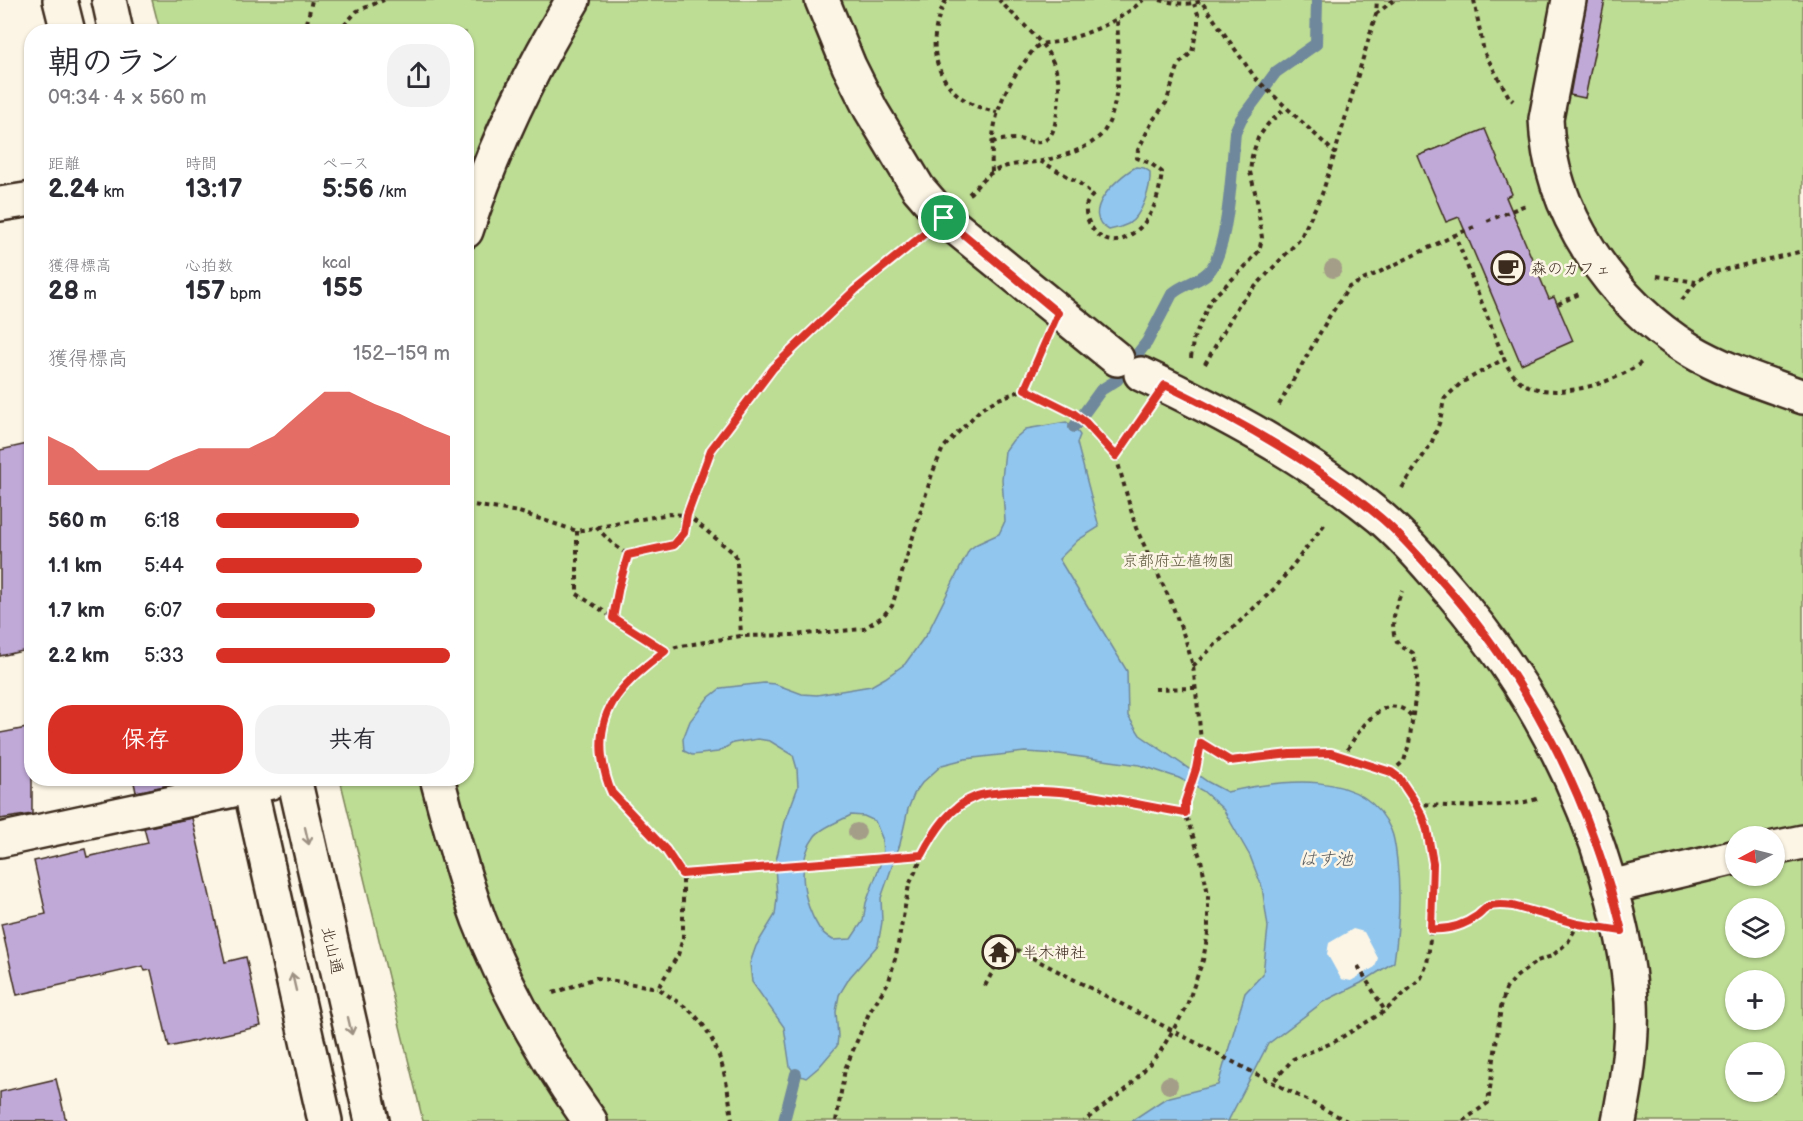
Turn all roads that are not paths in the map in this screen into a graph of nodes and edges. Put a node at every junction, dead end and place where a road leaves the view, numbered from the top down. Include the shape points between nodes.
1 (60, 0) edge
2 (109, 0) edge
3 (573, 0) edge
4 (822, 0) edge
5 (1569, 0) edge
6 (66, 24) edge
7 (114, 24) edge
8 (24, 200) edge
9 (0, 204) edge
10 (474, 209) edge
11 (1803, 397) edge
12 (232, 786) edge
13 (250, 786) edge
14 (296, 786) edge
15 (439, 786) edge
16 (0, 840) edge
17 (1803, 842) edge
18 (1785, 846) edge
19 (1725, 860) edge
20 (1610, 887) junction
21 (363, 1085) junction
22 (322, 1107) edge
23 (372, 1121) edge
24 (590, 1121) edge
25 (1618, 1121) edge

1 - 6 street
2 - 7 street
3 - 10 street via 520,98
4 - 20 street via 871,110 918,188 944,218 1058,313 1348,493 1425,562 1483,631 1548,731 1572,780
5 - 11 street via 1546,133 1561,190 1585,243 1625,296 1665,333 1719,365
8 - 9 street
12 - 16 street
22 -> 13 street
14 -> 21 street, 北山通
15 - 24 street via 455,846 494,955 547,1058
17 - 18 street
19 - 20 street
20 - 25 street via 1630,980 1631,1028
21 - 22 street
21 - 23 street, 北山通

